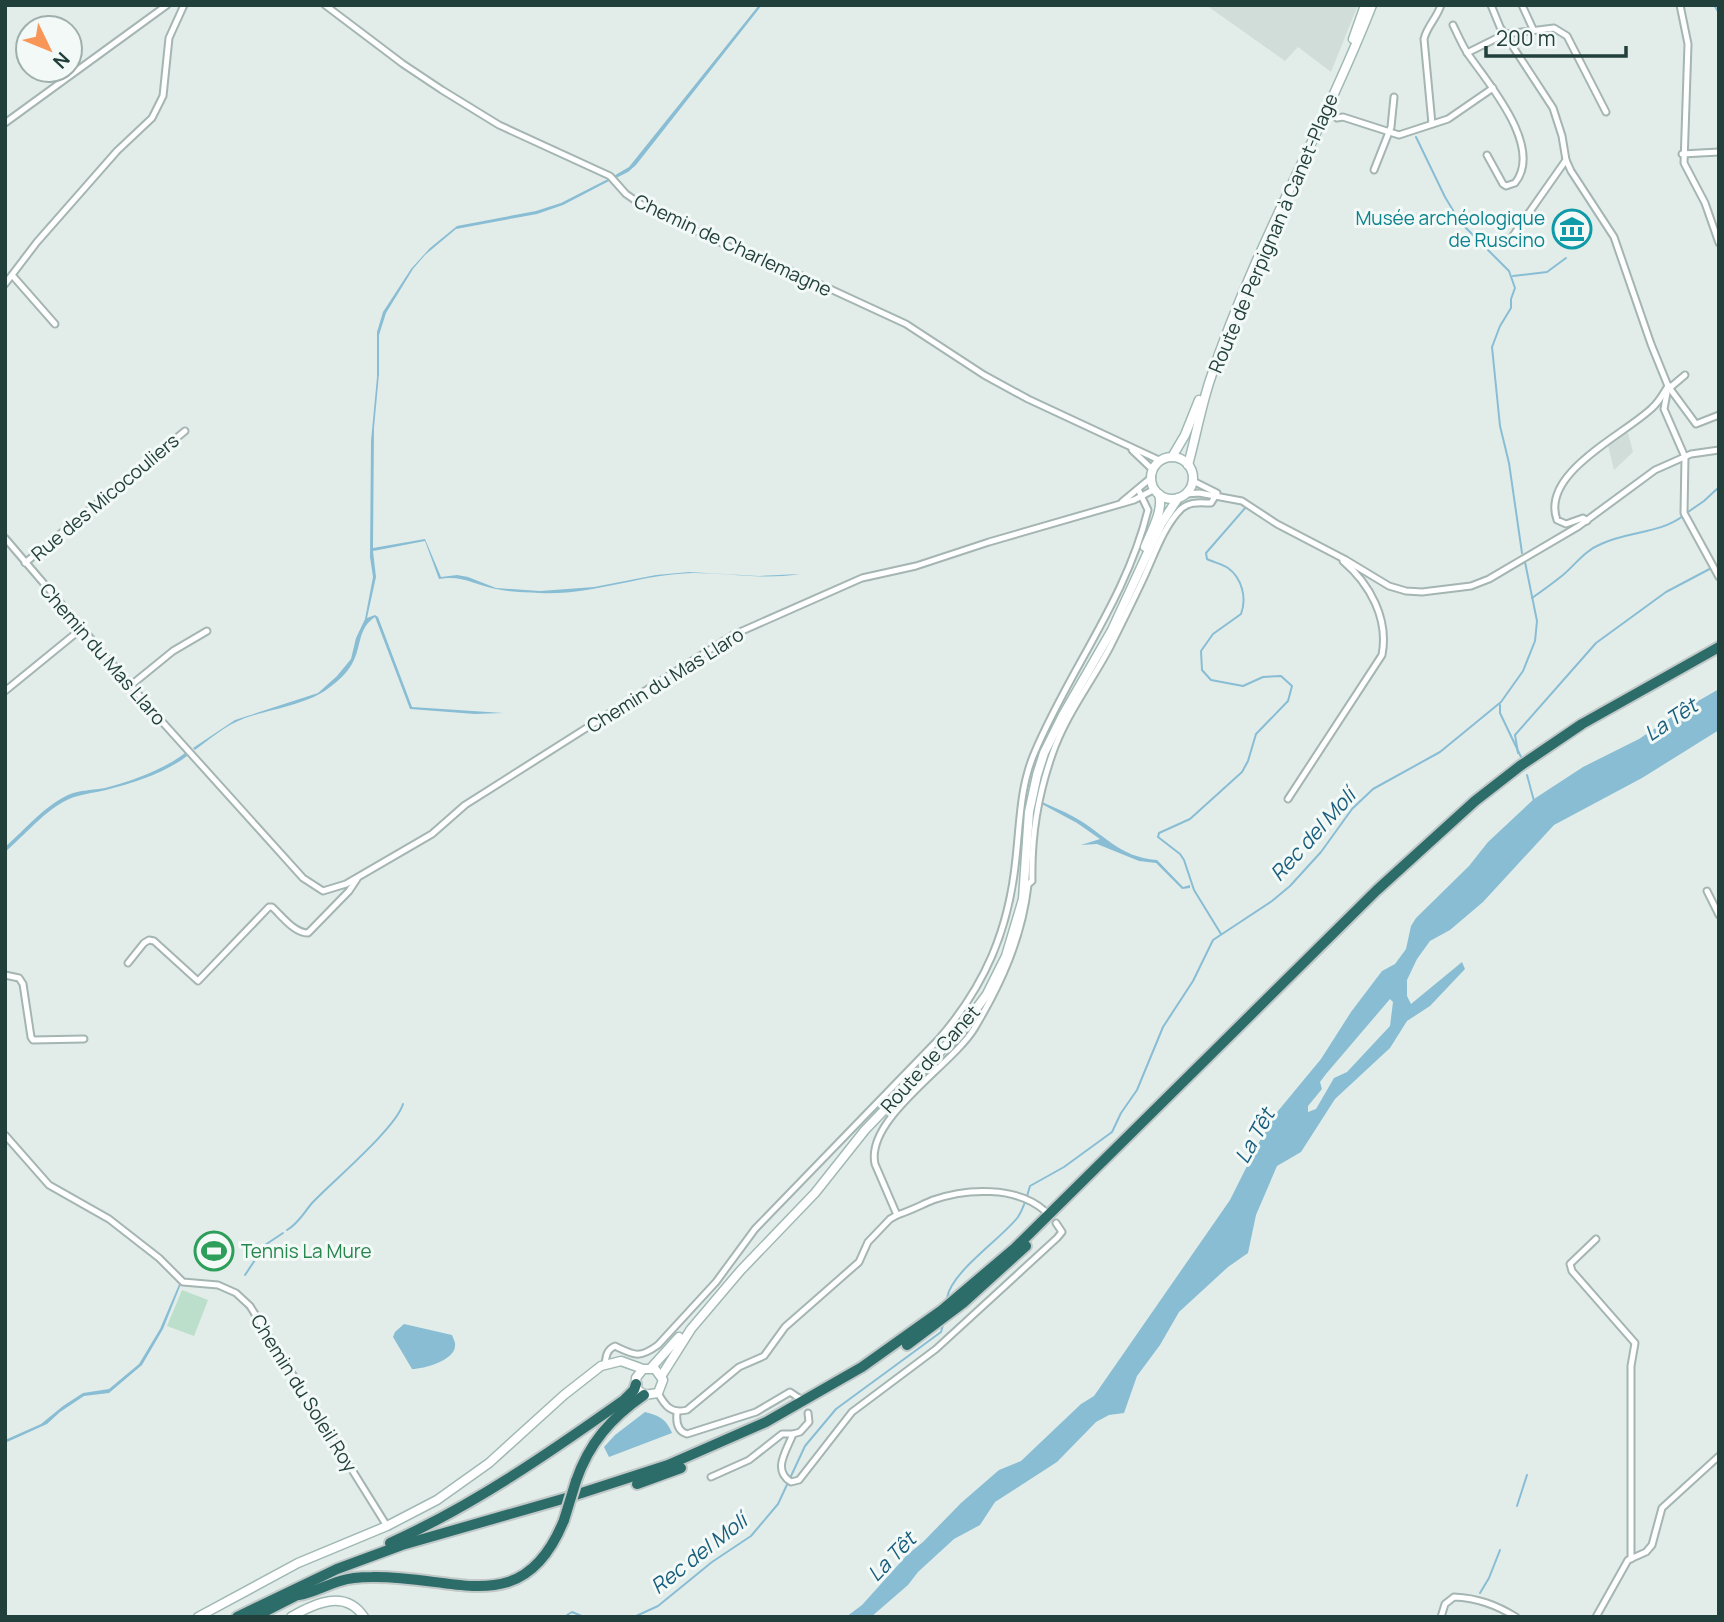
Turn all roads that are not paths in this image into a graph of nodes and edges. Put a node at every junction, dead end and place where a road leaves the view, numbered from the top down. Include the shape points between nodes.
1 (167, 5) edge
2 (184, 5) edge
3 (325, 5) edge
4 (1371, 5) edge
5 (1441, 5) edge
6 (1491, 5) edge
7 (1522, 5) edge
8 (1680, 5) edge
9 (1453, 25) dead end
10 (1533, 29) junction
11 (1505, 34) junction
12 (1467, 53) junction
13 (1493, 88) junction
14 (1394, 97) dead end
15 (1606, 112) dead end
16 (1337, 118) dead end
17 (5, 123) edge
18 (1432, 124) junction
19 (1389, 133) junction
20 (1719, 152) edge
21 (1682, 154) junction
22 (1487, 155) dead end
23 (1566, 160) junction
24 (1374, 170) dead end
25 (1512, 237) dead end
26 (1719, 243) edge
27 (12, 275) junction
28 (5, 284) edge
29 (55, 324) dead end
30 (1685, 375) dead end
31 (1668, 386) junction
32 (1719, 415) edge
33 (185, 432) dead end
34 (1120, 443) junction
35 (1719, 450) edge
36 (1172, 457) junction
37 (1685, 457) junction
38 (1161, 461) junction
39 (1188, 465) junction
40 (1152, 473) junction
41 (1193, 481) junction
42 (1139, 492) junction
43 (1157, 492) junction
44 (1186, 494) junction
45 (1216, 494) junction
46 (1178, 498) junction
47 (1587, 521) junction
48 (5, 538) edge
49 (1335, 554) junction
50 (25, 563) junction
51 (1719, 577) edge
52 (81, 629) junction
53 (207, 631) dead end
54 (1719, 647) edge
55 (1719, 654) edge
56 (130, 686) junction
57 (5, 691) edge
58 (1288, 799) dead end
59 (358, 876) junction
60 (1026, 885) junction
61 (1707, 891) dead end
62 (1719, 915) edge
63 (128, 963) dead end
64 (5, 975) edge
65 (84, 1040) dead end
66 (5, 1135) edge
67 (1045, 1210) dead end
68 (897, 1215) junction
69 (1056, 1223) dead end
70 (1596, 1239) dead end
71 (604, 1365) junction
72 (647, 1368) junction
73 (662, 1375) junction
74 (636, 1381) junction
75 (658, 1393) junction
76 (645, 1395) junction
77 (799, 1398) dead end
78 (677, 1413) junction
79 (808, 1413) dead end
80 (793, 1434) junction
81 (1719, 1456) edge
82 (711, 1477) dead end
83 (387, 1526) junction
84 (1632, 1559) junction
85 (344, 1567) junction
86 (296, 1595) junction
87 (210, 1614) edge
88 (198, 1617) edge
89 (237, 1617) edge
90 (254, 1617) edge
91 (291, 1617) edge
92 (364, 1617) edge
93 (1441, 1617) edge
94 (1516, 1617) edge
95 (1596, 1617) edge

1 - 17 street
2 - 27 street via 169,38 163,96 152,118 117,151
3 - 34 street, Chemin de Charlemagne via 403,64 499,125 612,178 642,205 906,324 984,375
4 - 36 main road, Route de Perpignan à Canet-Plage via 1270,220 1197,407
4 - 39 main road, Route de Perpignan à Canet-Plage via 1211,375
5 - 18 street via 1424,39
6 - 11 street
7 - 10 street
8 - 21 street via 1688,44
9 - 12 street
10 - 11 street
10 - 15 street via 1554,28 1567,36
11 - 12 street
11 - 23 street via 1553,108
12 - 13 street
13 - 18 street via 1456,115
13 - 22 street via 1508,112 1524,156 1515,183 1503,184
14 - 19 street
16 - 19 street
18 - 19 street via 1399,135
19 - 24 street
20 - 21 street
21 - 26 street
23 - 25 street
23 - 31 street via 1614,237
27 - 28 street
27 - 29 street
30 - 31 street
31 - 32 street via 1694,423
31 - 37 street via 1664,409
31 - 47 street via 1650,410 1577,464 1556,495 1557,520 1566,524 1583,518
33 - 50 street, Rue des Micocouliers
34 - 38 street, Chemin de Charlemagne
34 - 40 street, Chemin de Charlemagne via 1136,453
35 - 37 street
36 - 38 main road
36 - 39 main road
37 - 47 street via 1655,470
37 - 51 street via 1685,514
38 - 40 main road
39 - 41 main road
40 - 42 street
40 - 43 main road
41 - 44 main road
41 - 45 street
42 - 43 street
42 - 59 street, Chemin du Mas Llaro via 1120,504 862,578 733,635 465,805 432,834
42 - 71 street via 1148,510 1135,554 1044,733 1025,782 1008,906 981,981 938,1040 749,1236 716,1282 657,1345 640,1355 615,1346 606,1353
43 - 46 main road via 1168,499
43 - 72 main road, Route de Canet via 1159,510 1125,594 1041,752 1026,812 1015,916 984,992 813,1191
44 - 45 street
44 - 46 main road
45 - 49 street via 1242,501
45 - 60 street via 1211,503 1182,508 1163,535 1052,752 1032,844 1032,881
46 - 60 main road, Route de Canet via 1044,753 1029,812
47 - 49 street via 1471,586 1406,591
48 - 50 street, Chemin du Mas Llaro
49 - 58 street via 1369,588 1385,641 1382,655
50 - 52 street, Chemin du Mas Llaro
52 - 56 street, Chemin du Mas Llaro
52 - 57 street
53 - 56 street
54 - 85 highway via 1582,724 1459,814 1015,1248 879,1356 791,1409 679,1461
55 - 86 highway via 1549,753 1454,826 1014,1258 923,1335 779,1423 664,1475 397,1553
56 - 59 street, Chemin du Mas Llaro via 303,878 323,891
59 - 63 street, Chemin du Mas Llaro via 307,933 297,931 269,907 198,981 153,941 144,943
60 - 68 street via 1021,931 1012,956 973,1031 895,1113 877,1143 873,1155
60 - 73 main road, Route de Canet via 1006,956 973,1015 741,1270 691,1329
61 - 62 street
64 - 65 street via 19,978 23,984 33,1040
66 - 83 street, Chemin du Soleil Roy via 49,1185 109,1219 183,1282 218,1284 250,1306
67 - 68 street via 1020,1196 974,1192
68 - 78 street via 868,1242 859,1262 785,1327 764,1356 738,1367 687,1410
69 - 80 street via 1062,1232 1057,1238 936,1349 852,1412 799,1480 790,1482 780,1471
70 - 84 street via 1570,1264 1635,1343
71 - 72 main road via 621,1361
71 - 74 main road via 627,1367
71 - 83 main road via 489,1463 437,1500
72 - 73 main road
72 - 74 main road
73 - 75 main road
74 - 76 main road
74 - 85 highway via 624,1400 511,1477 448,1515
75 - 76 main road
75 - 78 street
76 - 86 highway, bridge via 595,1441 554,1545 539,1566 522,1578 488,1588 463,1588 367,1577
77 - 78 street via 790,1392 756,1412 687,1434 678,1427
79 - 80 street via 806,1427
80 - 82 street via 774,1438 756,1456
81 - 84 street via 1662,1508 1652,1545
83 - 87 main road via 298,1563
84 - 95 street
85 - 89 highway
86 - 90 highway
87 - 88 main road
91 - 92 main road via 329,1600 349,1603
93 - 94 street via 1445,1604 1454,1597 1493,1604

